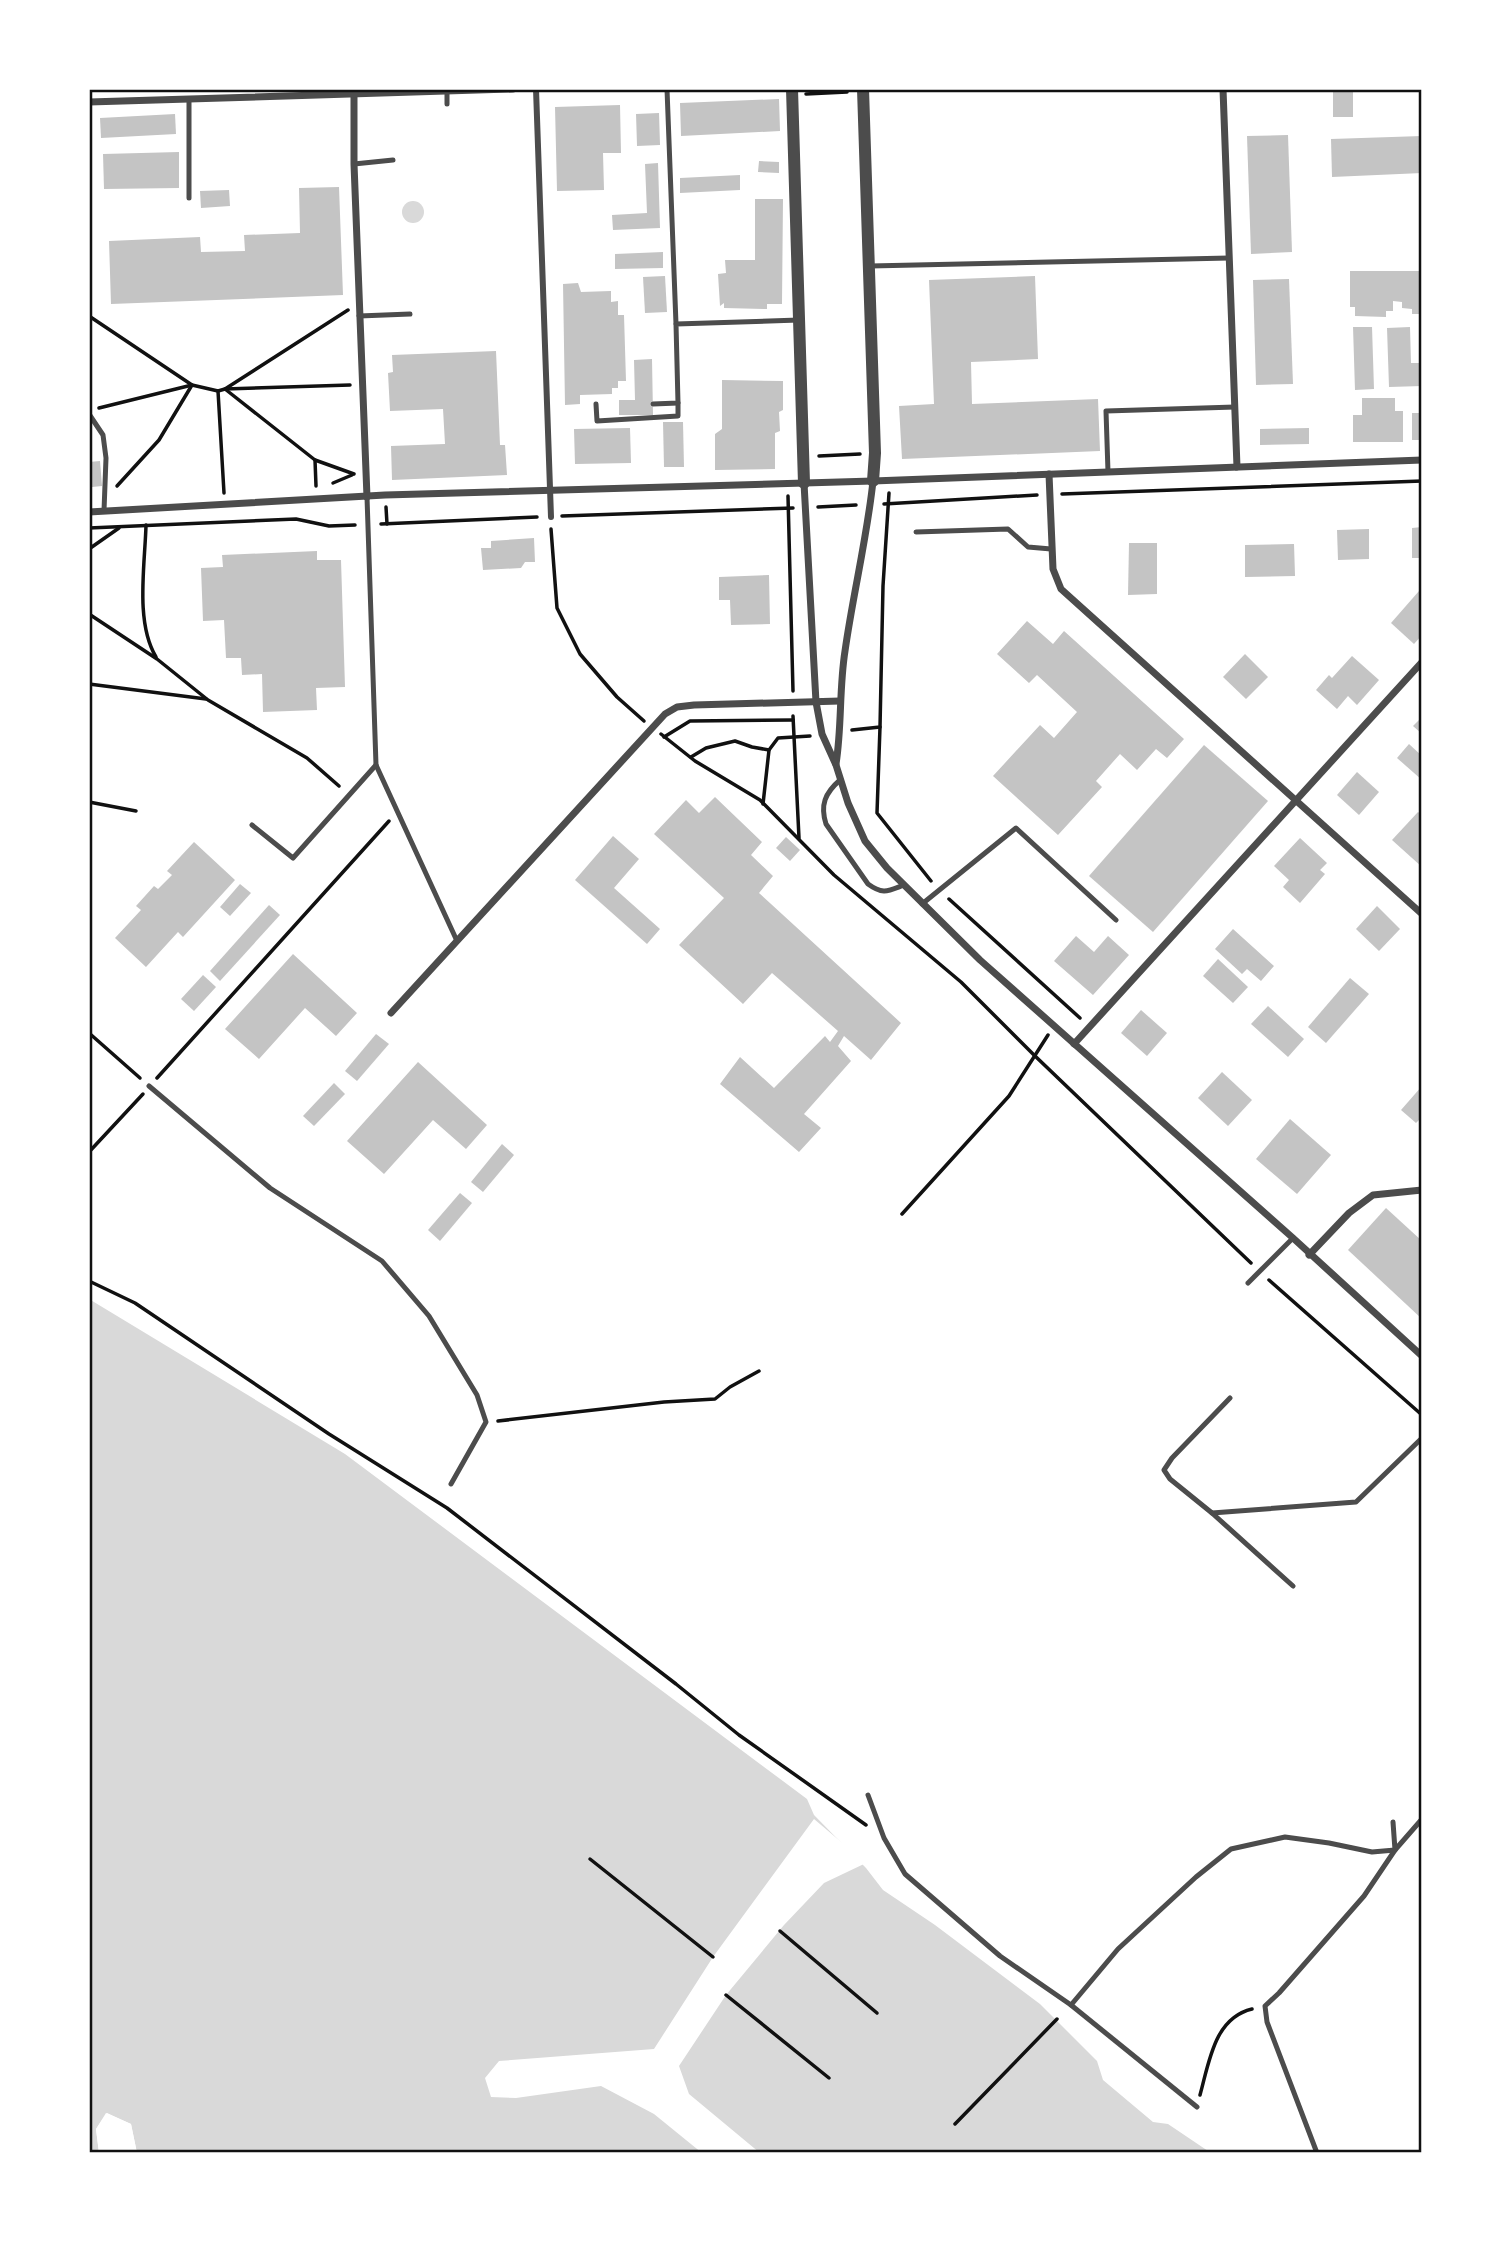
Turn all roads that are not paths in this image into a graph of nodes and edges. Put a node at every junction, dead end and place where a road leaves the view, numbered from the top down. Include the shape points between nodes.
1 (513, 89) edge
2 (536, 89) edge
3 (667, 89) edge
4 (1223, 89) edge
5 (863, 90) edge
6 (447, 91) edge
7 (354, 92) edge
8 (792, 92) edge
9 (189, 99) junction
10 (89, 102) edge
11 (447, 104) dead end
12 (393, 160) dead end
13 (354, 164) junction
14 (189, 198) dead end
15 (683, 238) dead end
16 (673, 239) junction
17 (1229, 258) junction
18 (870, 266) junction
19 (410, 314) dead end
20 (359, 316) junction
21 (799, 320) junction
22 (676, 324) junction
23 (678, 402) junction
24 (596, 404) dead end
25 (653, 404) dead end
26 (1235, 407) junction
27 (89, 412) edge
28 (1422, 460) edge
29 (1237, 467) junction
30 (1108, 472) junction
31 (1049, 474) junction
32 (873, 481) junction
33 (804, 483) junction
34 (551, 489) junction
35 (367, 497) junction
36 (104, 511) junction
37 (89, 512) edge
38 (551, 517) road end
39 (916, 532) dead end
40 (1051, 548) junction
41 (1422, 662) edge
42 (840, 701) junction
43 (816, 702) junction
44 (376, 765) junction
45 (836, 765) junction
46 (840, 780) junction
47 (1296, 799) junction
48 (252, 825) dead end
49 (904, 885) junction
50 (922, 904) junction
51 (1422, 914) edge
52 (1116, 920) dead end
53 (457, 941) junction
54 (391, 1013) dead end
55 (1074, 1044) junction
56 (149, 1086) road end
57 (1422, 1189) edge
58 (1293, 1238) junction
59 (1309, 1255) junction
60 (1248, 1283) dead end
61 (1422, 1356) edge
62 (1230, 1398) dead end
63 (1422, 1438) edge
64 (451, 1484) dead end
65 (1297, 1506) junction
66 (1212, 1513) junction
67 (1299, 1513) dead end
68 (1293, 1586) dead end
69 (868, 1795) dead end
70 (1422, 1819) edge
71 (1393, 1822) dead end
72 (1395, 1850) junction
73 (1070, 2005) junction
74 (1197, 2108) road end
75 (1317, 2153) edge

1 - 6 street
2 - 34 street
3 - 16 lane
4 - 17 street
5 - 18 street
6 - 7 street
6 - 11 lane
7 - 9 street
7 - 13 street
8 - 21 street
9 - 10 street
9 - 14 lane
12 - 13 lane
13 - 20 street
15 - 16 lane
16 - 22 lane
17 - 18 lane
17 - 26 street
18 - 32 street
19 - 20 lane
20 - 35 street
21 - 22 lane
21 - 33 street
22 - 23 lane
23 - 24 lane via 678,416 597,421
23 - 25 lane
26 - 29 street
26 - 30 lane via 1106,411
27 - 36 lane via 103,435
28 - 29 street
29 - 30 street
30 - 31 street
31 - 32 street
31 - 40 street
32 - 33 street
32 - 42 street
33 - 34 street
33 - 43 street
34 - 35 street
34 - 38 street
35 - 36 street
35 - 44 lane
36 - 37 street
39 - 40 lane via 1008,529 1028,547
40 - 47 street via 1061,589
41 - 47 street
42 - 43 street
42 - 45 street
43 - 45 street via 822,734
43 - 53 street via 677,707 665,714
44 - 48 lane via 293,858
44 - 53 lane
45 - 46 street
46 - 49 street via 865,841
46 - 49 lane via 824,800 826,824 877,891
47 - 51 street
47 - 55 street
49 - 50 street
50 - 52 lane via 1016,828
50 - 55 street
53 - 54 street
55 - 58 street
56 - 64 lane via 270,1188 382,1261 429,1316 477,1395 485,1422
57 - 59 street via 1373,1195
58 - 59 street
58 - 60 lane
59 - 61 street
62 - 66 lane via 1164,1469
63 - 65 lane via 1356,1502
65 - 66 lane
65 - 67 lane
66 - 68 lane
69 - 73 lane via 884,1838 905,1874 1000,1956
70 - 72 lane
71 - 72 lane
72 - 73 lane via 1373,1852 1285,1837 1231,1849 1118,1949
72 - 75 lane via 1364,1896 1265,2006
73 - 74 lane

